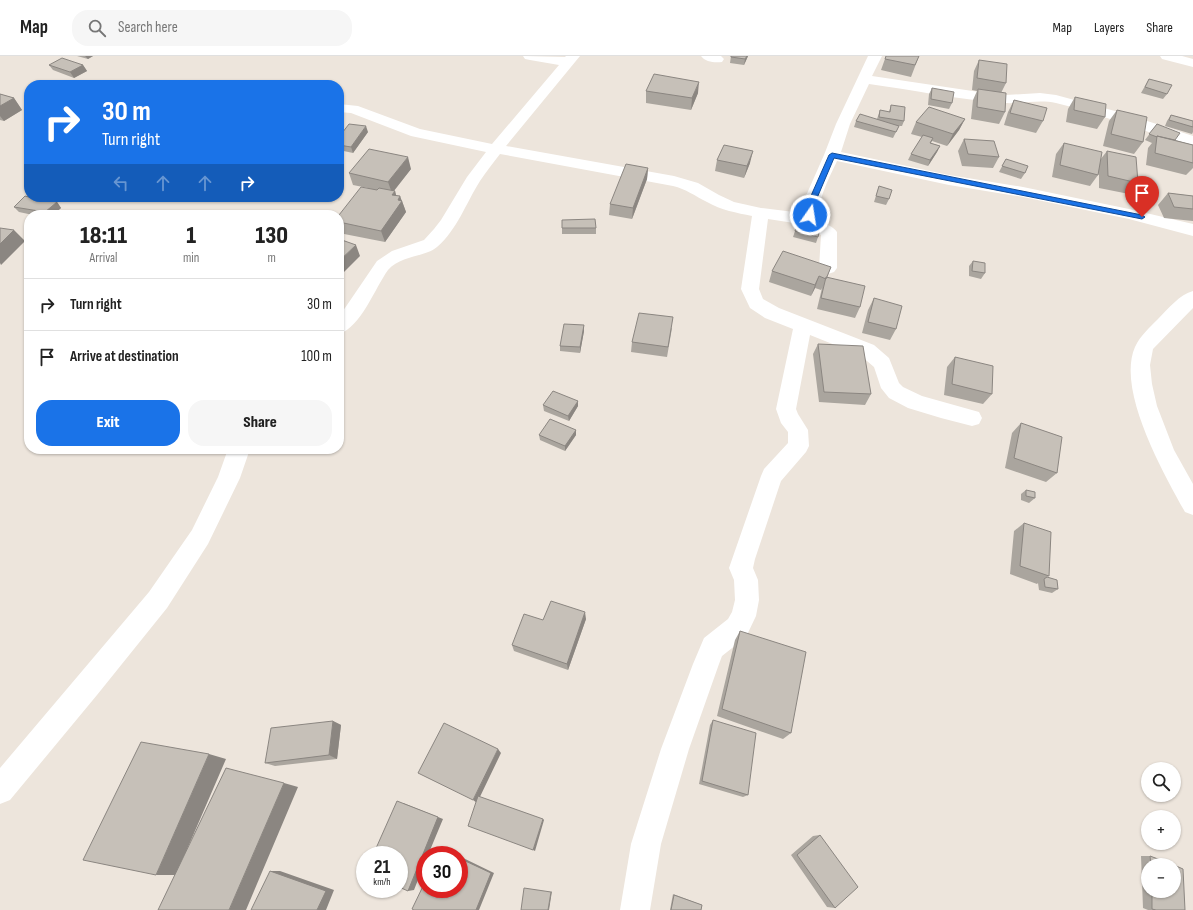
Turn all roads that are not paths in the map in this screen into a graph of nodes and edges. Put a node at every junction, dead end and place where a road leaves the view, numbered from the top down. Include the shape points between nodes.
1 (530, 56) edge
2 (875, 56) edge
3 (1167, 56) edge
4 (570, 59) edge
5 (1193, 63) edge
6 (864, 79) junction
7 (344, 108) edge
8 (1193, 141) edge
9 (496, 150) junction
10 (832, 155) junction
11 (761, 213) junction
12 (813, 220) junction
13 (1193, 230) edge
14 (828, 268) edge
15 (1193, 297) edge
16 (344, 322) edge
17 (803, 325) junction
18 (972, 418) dead end
19 (237, 454) edge
20 (1193, 505) edge
21 (0, 790) edge
22 (635, 910) edge

1 - 4 street
2 - 6 street
3 - 5 street
4 - 9 street
6 - 8 street via 986,97 1056,99
6 - 10 street
7 - 9 street via 353,109 416,133
9 - 11 street via 674,181 692,186 730,206
9 - 16 street via 473,180 440,233 430,244 398,255 383,265 352,314
10 - 12 street via 813,198 810,215
10 - 13 street via 1129,214
11 - 12 street
11 - 17 street via 750,289 756,302 772,313
12 - 14 street via 829,232
15 - 20 street via 1163,324 1144,347 1140,369 1148,412 1174,472
17 - 18 street via 867,350 878,357 886,370 892,389 902,397
17 - 22 street via 786,409 788,417 798,430 798,446 772,476 740,568 746,580 744,616 737,628 713,647 674,749 646,844
19 - 21 street via 229,478 200,537 158,600

